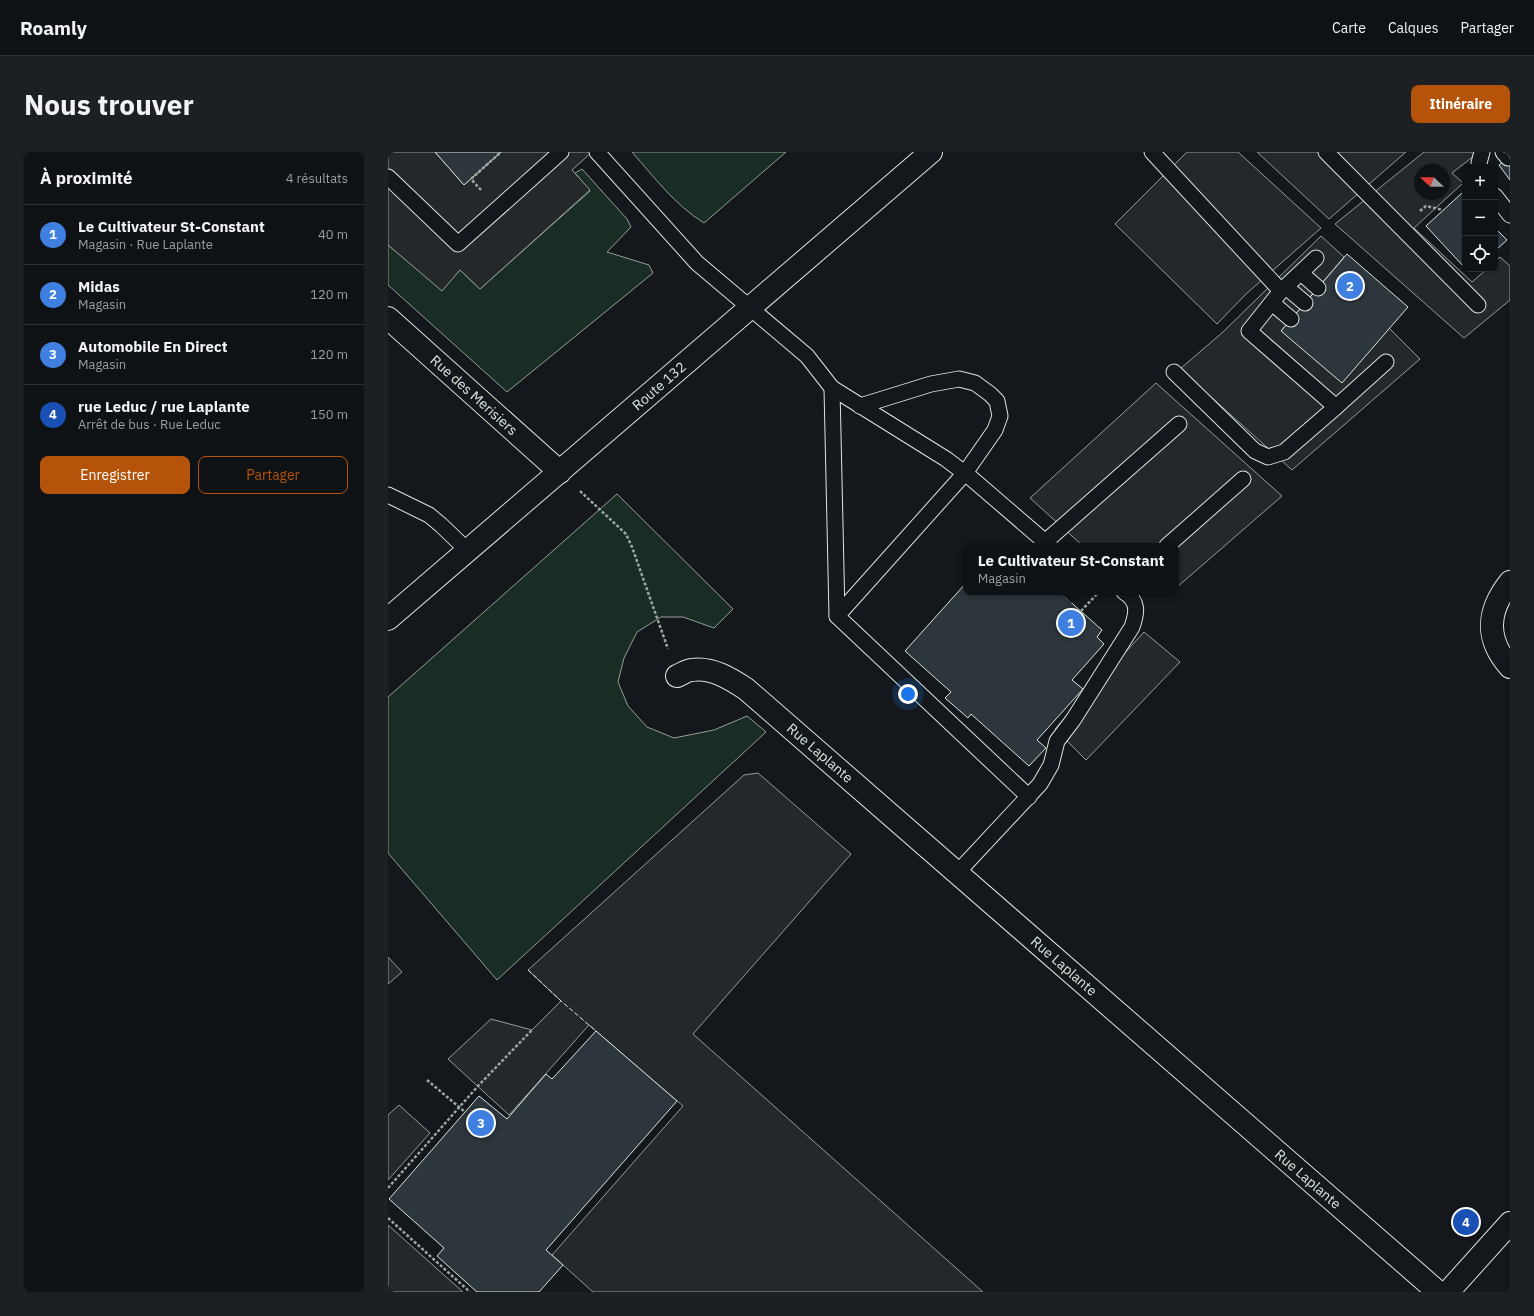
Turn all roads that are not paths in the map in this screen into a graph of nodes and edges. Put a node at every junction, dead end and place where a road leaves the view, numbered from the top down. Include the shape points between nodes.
1 (561, 152) edge
2 (597, 152) edge
3 (930, 152) edge
4 (1152, 152) edge
5 (1326, 152) edge
6 (1482, 152) edge
7 (1479, 164) edge
8 (388, 177) edge
9 (1498, 200) edge
10 (1510, 215) edge
11 (1316, 258) dead end
12 (1301, 273) junction
13 (1318, 288) dead end
14 (1280, 294) junction
15 (1305, 303) dead end
16 (1478, 305) dead end
17 (749, 308) junction
18 (388, 318) edge
19 (1291, 319) dead end
20 (1386, 362) dead end
21 (1174, 372) dead end
22 (832, 388) junction
23 (860, 406) junction
24 (1336, 407) junction
25 (1179, 424) dead end
26 (560, 472) junction
27 (965, 473) junction
28 (1243, 479) dead end
29 (388, 495) edge
30 (1046, 543) edge
31 (1048, 543) edge
32 (1170, 543) edge
33 (468, 550) junction
34 (1510, 582) edge
35 (1128, 595) edge
36 (837, 616) junction
37 (388, 619) edge
38 (1510, 667) edge
39 (677, 676) road end
40 (1029, 797) junction
41 (957, 872) junction
42 (1510, 1222) edge
43 (1438, 1292) edge
44 (1448, 1292) edge

1 - 8 lane via 458,244
2 - 17 lane via 697,263
3 - 17 main road, Route 132
4 - 14 lane
5 - 16 lane
6 - 7 lane
9 - 10 lane
11 - 12 lane
12 - 13 lane
12 - 14 lane
14 - 15 lane
14 - 19 lane
14 - 24 lane via 1249,331
17 - 22 lane via 807,356
17 - 26 main road, Route 132
18 - 26 main road, Rue des Merisiers
20 - 24 lane
21 - 24 lane via 1255,450 1268,457 1284,452
22 - 23 lane
22 - 36 lane
23 - 27 lane
23 - 27 lane via 931,384 959,379 975,383 997,401 1000,416 995,430
25 - 31 lane
26 - 33 main road, Route 132
27 - 30 lane
27 - 36 lane
28 - 32 lane
29 - 33 lane via 429,515
33 - 37 main road, Route 132
34 - 38 main road via 1494,611 1491,626 1493,641
35 - 40 lane via 1134,602 1137,612 1132,627 1057,741 1051,765
36 - 40 lane
39 - 41 main road, Rue Laplante via 692,670 708,671 728,678 746,689
40 - 41 lane
41 - 43 main road, Rue Laplante
42 - 44 main road

